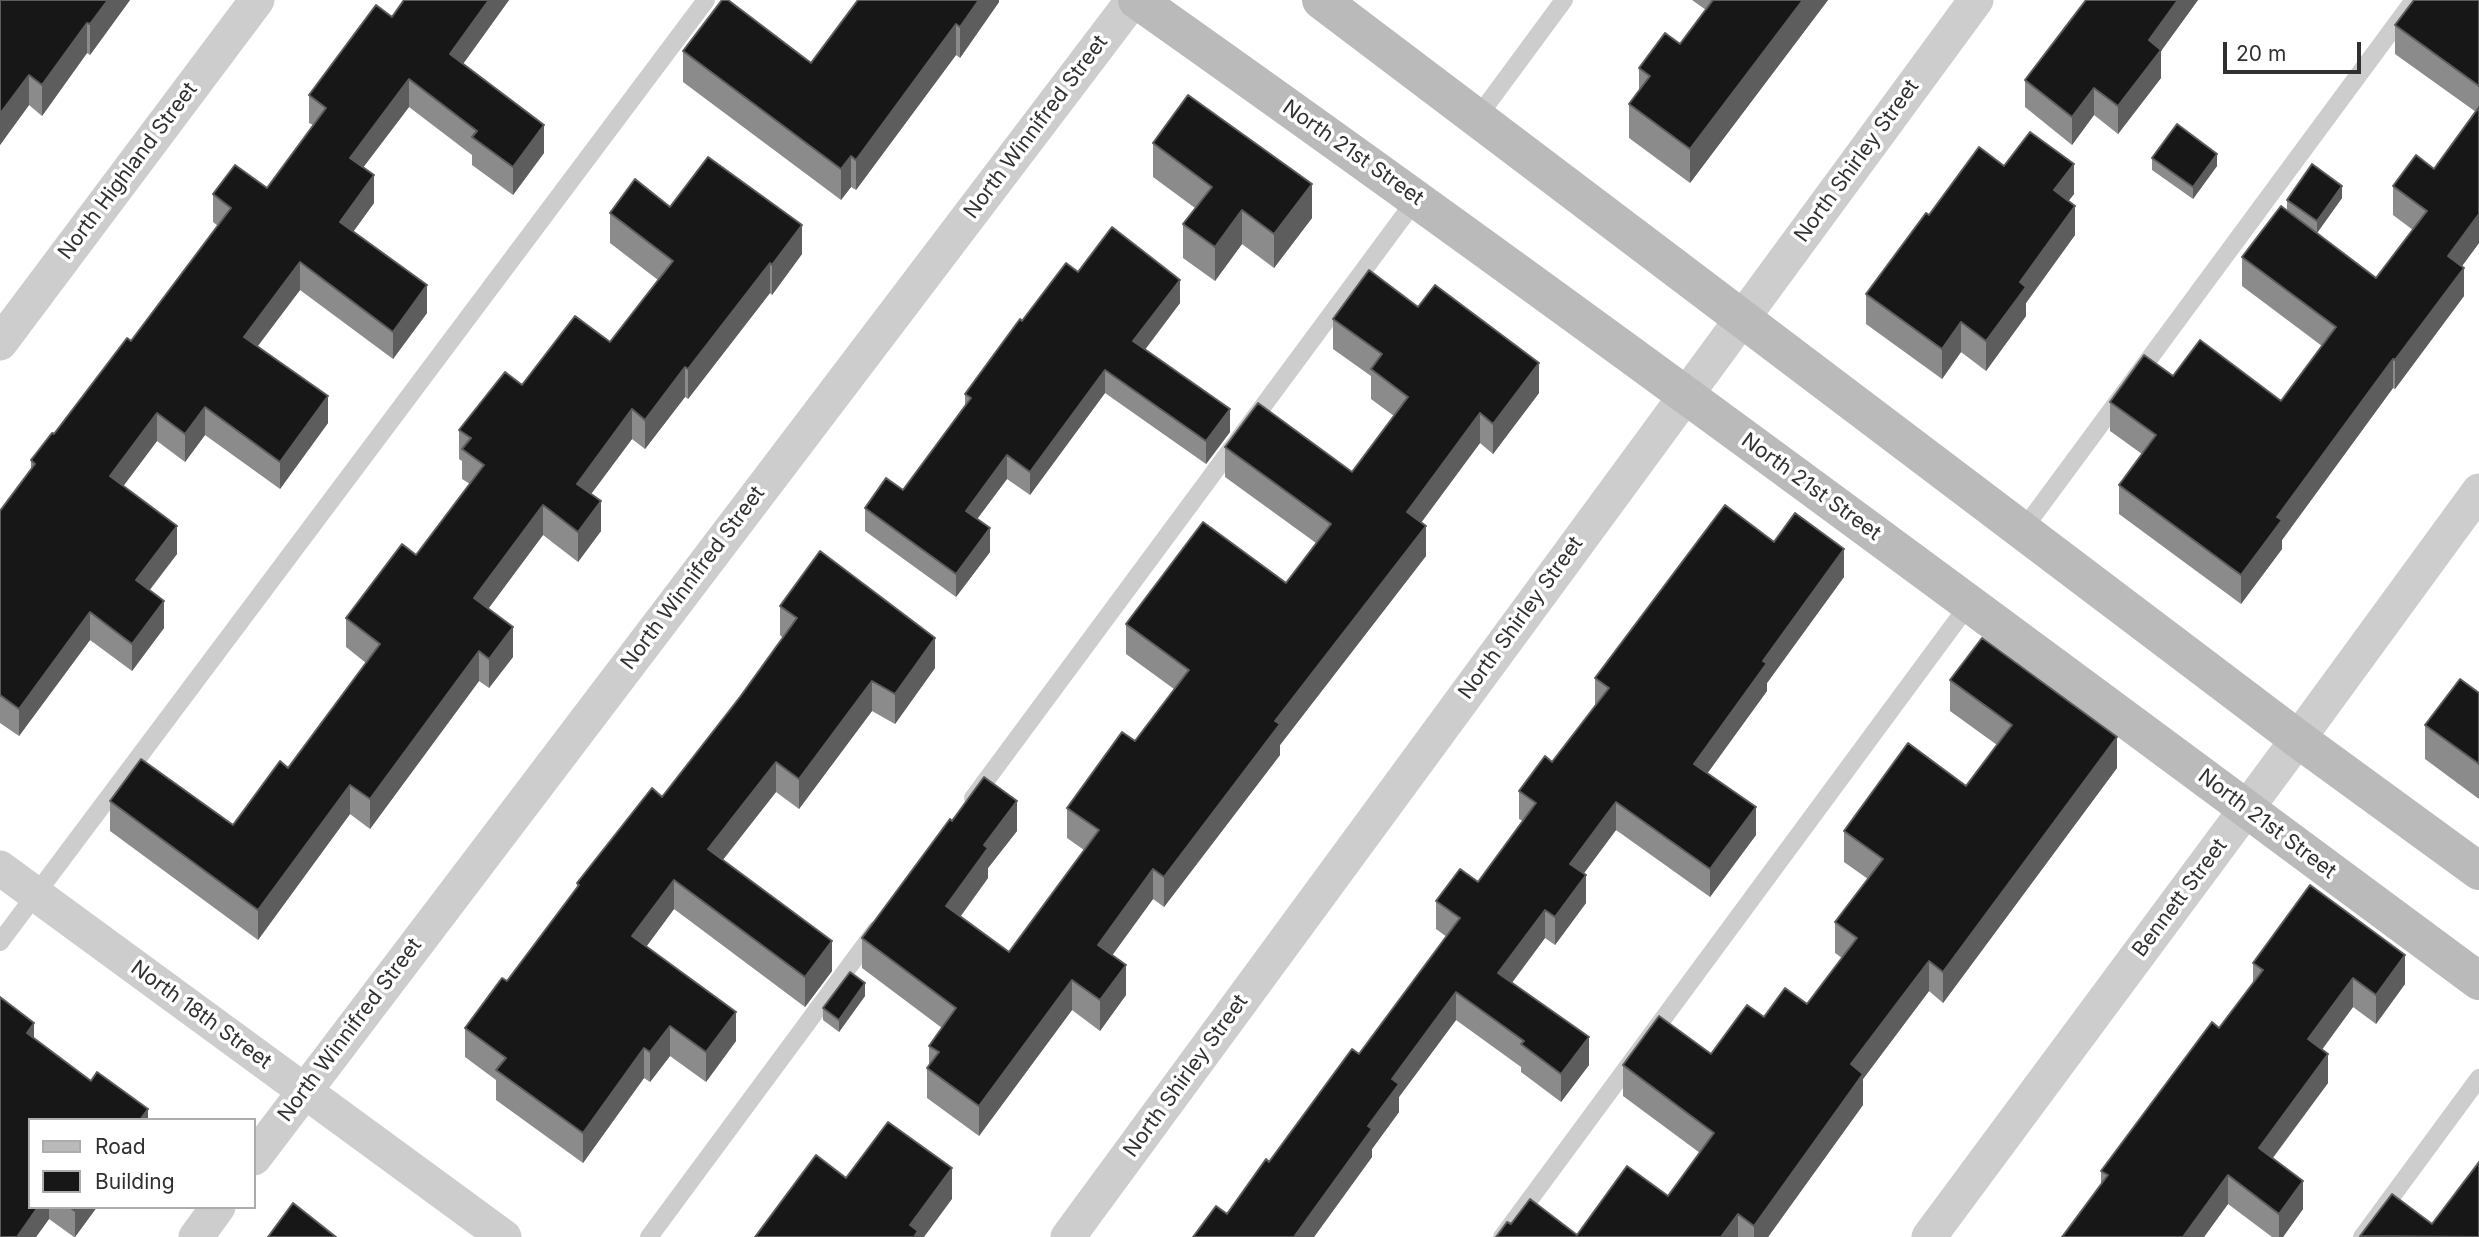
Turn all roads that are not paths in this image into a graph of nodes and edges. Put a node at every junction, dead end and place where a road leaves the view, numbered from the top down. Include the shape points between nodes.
1 (257, 0) edge
2 (706, 0) edge
3 (1135, 0) edge
4 (1321, 0) edge
5 (1564, 0) edge
6 (1976, 0) edge
7 (2414, 0) edge
8 (1477, 118) junction
9 (1417, 198) junction
10 (1740, 319) junction
11 (0, 343) edge
12 (1686, 394) junction
13 (2479, 491) edge
14 (2022, 531) junction
15 (1969, 604) junction
16 (2298, 739) junction
17 (2246, 809) junction
18 (963, 813) edge
19 (0, 868) edge
20 (2479, 871) edge
21 (36, 894) junction
22 (888, 913) edge
23 (0, 943) edge
24 (2479, 981) edge
25 (2479, 1078) edge
26 (303, 1090) junction
27 (256, 1155) edge
28 (217, 1209) edge
29 (196, 1237) edge
30 (504, 1237) edge
31 (649, 1237) edge
32 (1068, 1237) edge
33 (1502, 1237) edge
34 (1929, 1237) edge
35 (2362, 1237) edge

1 - 11 street, North Highland Street
2 - 21 lane
3 - 9 main road, North 21st Street
3 - 26 street, North Winnifred Street
4 - 8 main road
5 - 8 lane
6 - 10 street, North Shirley Street
7 - 14 lane
8 - 10 main road
9 - 12 main road, North 21st Street
9 - 18 lane
10 - 12 street, North Shirley Street
10 - 14 main road
12 - 15 main road, North 21st Street
12 - 32 street, North Shirley Street
13 - 16 street, Bennett Street
14 - 16 main road
15 - 17 main road, North 21st Street
15 - 33 lane
16 - 17 street, Bennett Street
16 - 20 main road
17 - 24 main road, North 21st Street
17 - 34 street, Bennett Street
19 - 21 street, North 18th Street
21 - 23 lane
21 - 26 street, North 18th Street
22 - 31 lane
25 - 35 lane
26 - 27 street, North Winnifred Street
26 - 30 street, North 18th Street
28 - 29 street

